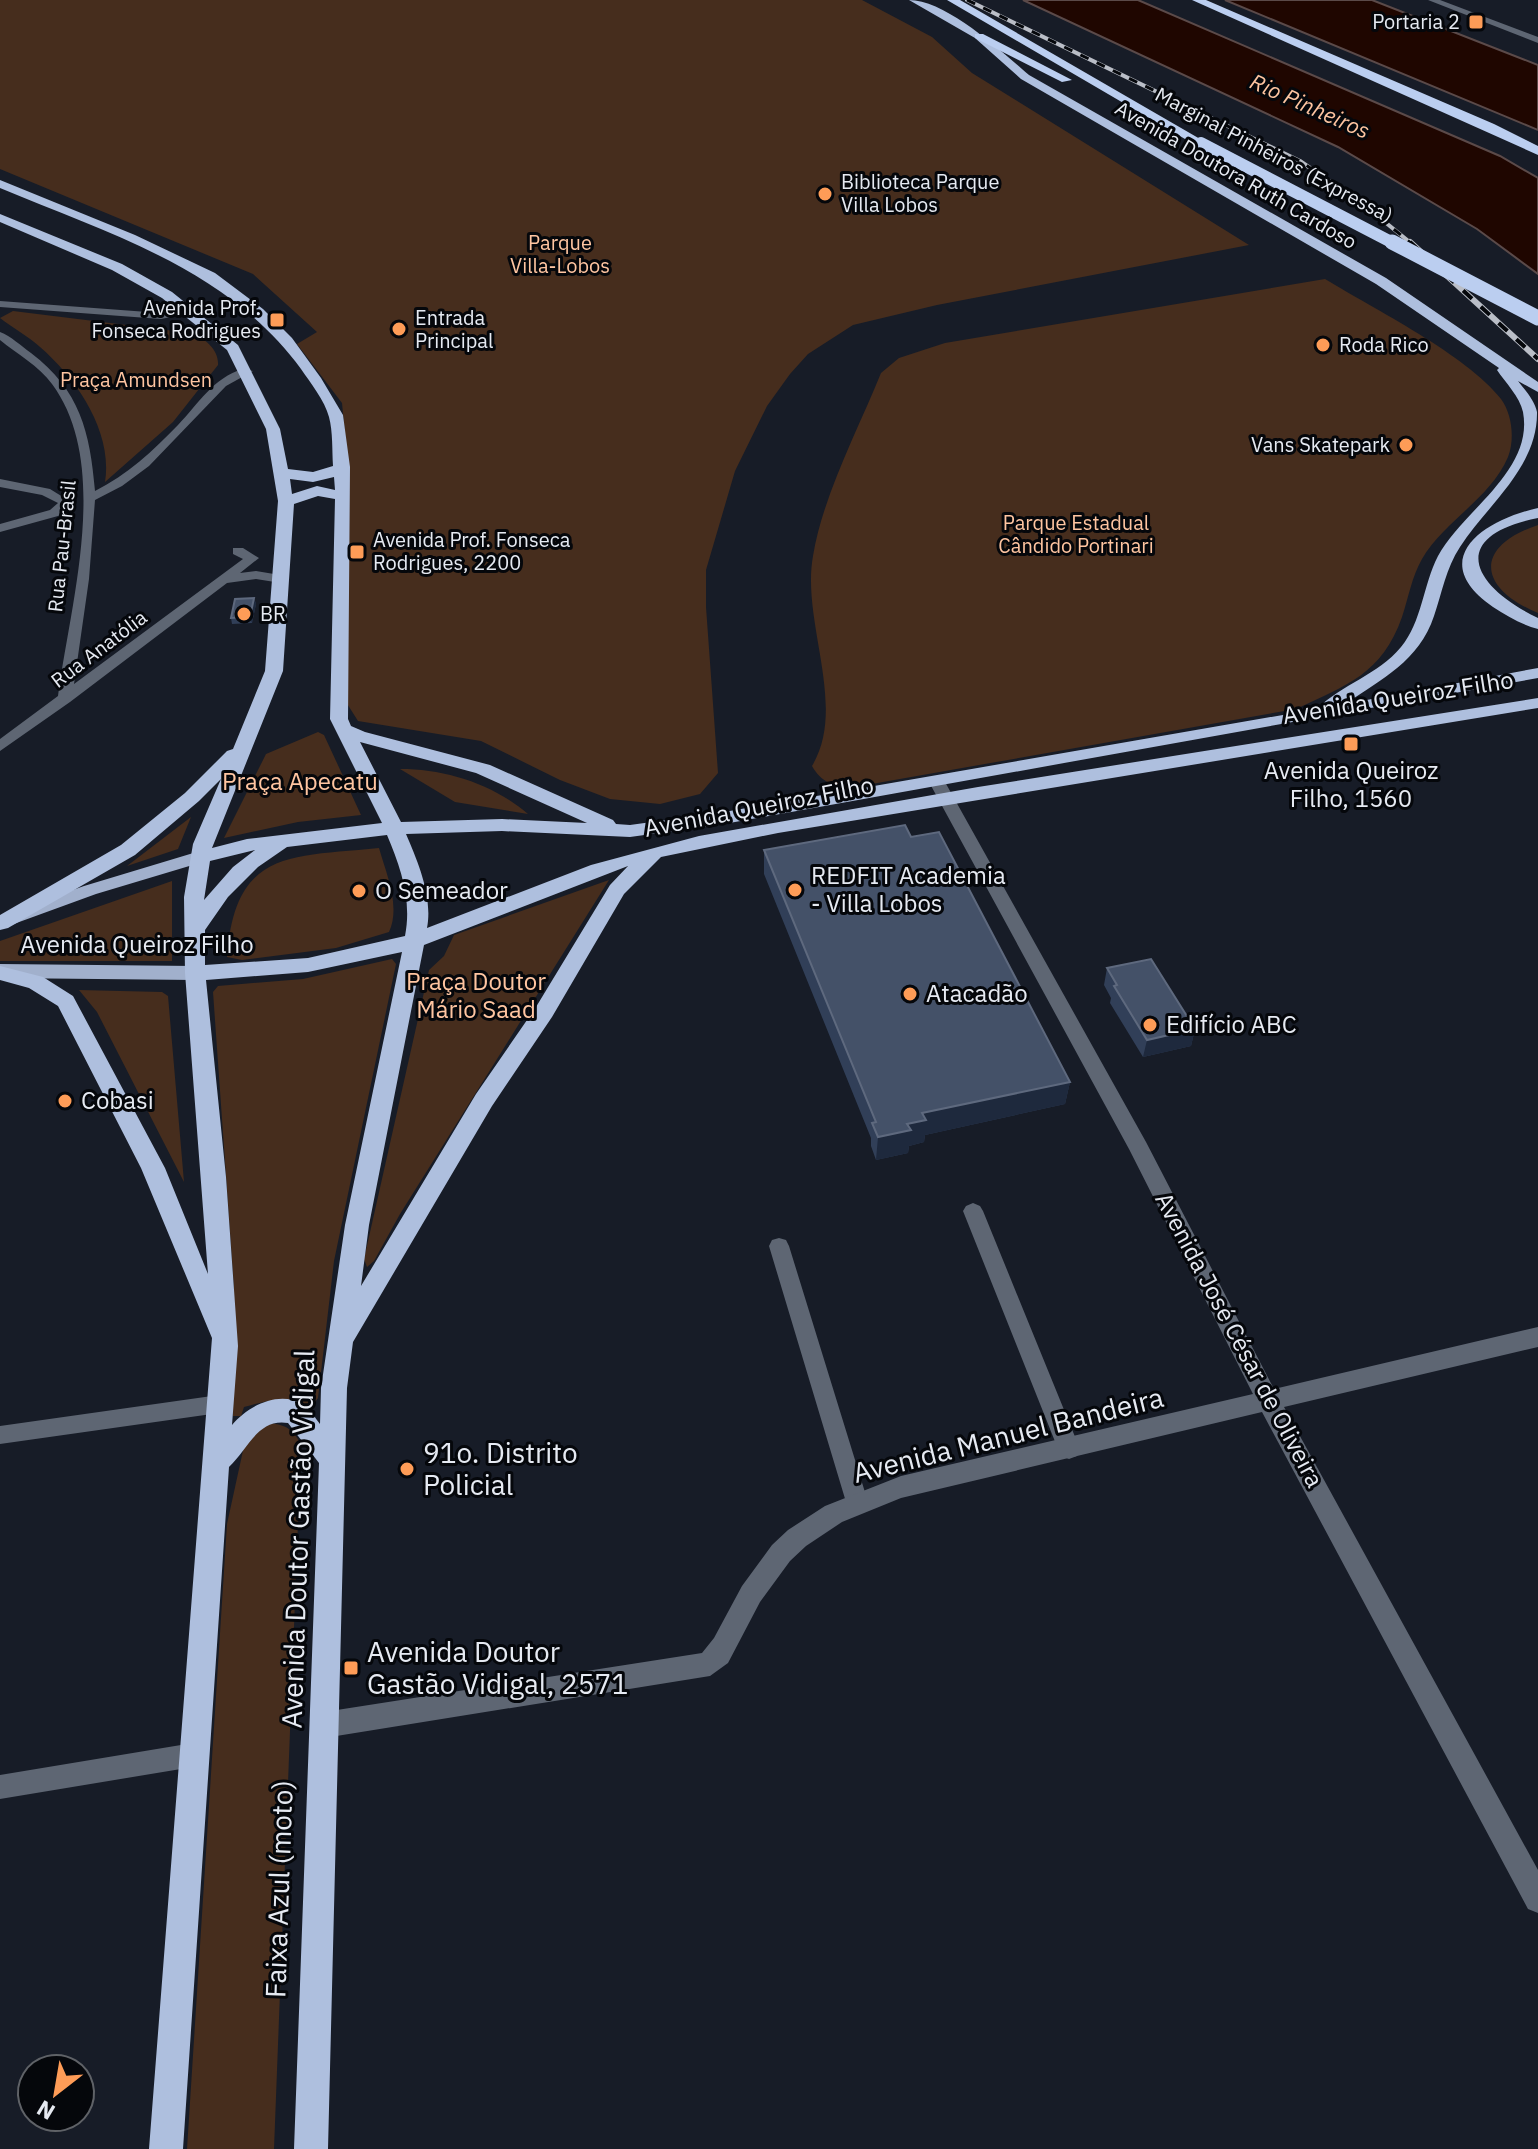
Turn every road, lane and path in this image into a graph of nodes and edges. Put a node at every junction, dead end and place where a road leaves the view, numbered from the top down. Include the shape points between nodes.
1 (914, 0) edge
2 (952, 0) edge
3 (1197, 0) edge
4 (1432, 0) edge
5 (1462, 0) edge
6 (1538, 29) edge
7 (979, 36) junction
8 (1538, 40) edge
9 (1164, 122) junction
10 (1538, 149) edge
11 (0, 184) edge
12 (0, 218) edge
13 (86, 231) junction
14 (131, 238) junction
15 (51, 239) junction
16 (84, 253) junction
17 (0, 304) edge
18 (190, 312) junction
19 (1538, 318) edge
20 (0, 335) edge
21 (1498, 360) junction
22 (247, 371) junction
23 (1538, 388) edge
24 (342, 467) junction
25 (282, 472) junction
26 (0, 483) edge
27 (343, 496) junction
28 (90, 498) junction
29 (286, 501) junction
30 (1538, 513) edge
31 (0, 528) edge
32 (238, 551) dead end
33 (281, 579) junction
34 (221, 581) junction
35 (1538, 624) edge
36 (1538, 673) edge
37 (65, 699) junction
38 (1538, 703) edge
39 (1490, 710) junction
40 (1321, 714) junction
41 (1538, 715) edge
42 (342, 728) junction
43 (242, 745) junction
44 (0, 746) edge
45 (942, 790) junction
46 (394, 828) junction
47 (630, 831) junction
48 (289, 839) junction
49 (660, 851) junction
50 (200, 857) junction
51 (0, 923) edge
52 (194, 930) junction
53 (416, 940) junction
54 (0, 972) edge
55 (195, 973) junction
56 (382, 1109) junction
57 (973, 1211) dead end
58 (779, 1246) dead end
59 (1538, 1337) edge
60 (340, 1342) junction
61 (225, 1346) junction
62 (1269, 1402) junction
63 (219, 1404) junction
64 (0, 1435) edge
65 (1069, 1449) junction
66 (327, 1452) junction
67 (215, 1463) junction
68 (857, 1502) junction
69 (324, 1725) junction
70 (193, 1755) junction
71 (0, 1787) edge
72 (1538, 1899) edge
73 (166, 2149) edge
74 (303, 2149) edge
75 (311, 2149) edge

1 - 7 highway, Avenida Doutora Ruth Cardoso
2 - 9 highway, Marginal Pinheiros (Expressa)
3 - 10 highway
4 - 8 street
5 - 6 street
7 - 9 highway via 1136,114
7 - 21 highway, Avenida Doutora Ruth Cardoso via 1025,77 1381,281
9 - 19 highway, Marginal Pinheiros (Expressa), bridge
11 - 13 highway
12 - 15 highway
13 - 14 highway
13 - 15 highway
14 - 16 highway via 97,241
14 - 24 highway via 210,276 287,341 336,415
15 - 16 highway
16 - 18 highway
17 - 18 street via 161,316
18 - 22 highway via 233,348
20 - 28 street, Rua Pau-Brasil via 57,382 67,398 83,433
21 - 23 highway, Avenida Doutora Ruth Cardoso
21 - 40 highway via 1533,419 1535,448 1526,467 1450,548 1420,631 1405,653
22 - 25 highway via 273,429
22 - 28 street via 229,375 175,434 119,483
24 - 25 highway via 317,477
24 - 27 highway
25 - 29 highway
26 - 31 street via 59,496 65,502 62,509
27 - 29 highway via 317,491
27 - 42 highway via 338,707
28 - 37 street, Rua Pau-Brasil
29 - 33 highway
30 - 35 highway via 1489,531 1470,564 1488,593
32 - 34 street, Rua Anatólia via 252,558
33 - 34 street, Rua Anatólia via 256,575
33 - 43 highway via 274,671
34 - 37 street, Rua Anatólia
36 - 40 highway, Avenida Queiroz Filho
37 - 44 street, Rua Anatólia
38 - 39 highway, Avenida Queiroz Filho
39 - 41 highway
39 - 45 highway, Avenida Queiroz Filho
40 - 45 highway, Avenida Queiroz Filho
42 - 46 highway, Avenida Doutor Gastão Vidigal
42 - 47 highway via 493,773
43 - 50 highway
43 - 51 highway via 192,797 128,850
45 - 47 highway, Avenida Queiroz Filho
45 - 49 highway, Avenida Queiroz Filho
45 - 62 street, Avenida José César de Oliveira via 1139,1148
46 - 47 highway, Avenida Queiroz Filho via 502,825
46 - 48 highway, Avenida Queiroz Filho
46 - 53 highway, Avenida Doutor Gastão Vidigal via 415,886 420,913
48 - 50 highway, Avenida Queiroz Filho
48 - 52 highway via 229,879
49 - 53 highway, Avenida Queiroz Filho via 565,879
49 - 60 highway via 617,890
50 - 51 main road, Avenida Queiroz Filho
50 - 52 highway
52 - 55 highway
53 - 55 highway, Avenida Queiroz Filho via 304,968
53 - 56 highway, Avenida Doutor Gastão Vidigal
54 - 55 main road, Avenida Queiroz Filho
54 - 61 highway via 36,982 66,1001 153,1168
55 - 61 highway
56 - 60 highway, Avenida Doutor Gastão Vidigal via 357,1225
56 - 66 street, Faixa Azul (moto) via 343,1277
57 - 65 street
58 - 68 street
59 - 62 street, Avenida Manuel Bandeira
60 - 66 highway, Avenida Doutor Gastão Vidigal
61 - 63 highway
62 - 65 street, Avenida Manuel Bandeira
62 - 72 street, Avenida José César de Oliveira
63 - 64 street
63 - 67 highway
65 - 68 street, Avenida Manuel Bandeira
66 - 67 highway via 296,1413 273,1410 248,1421 230,1452
66 - 69 highway, Avenida Doutor Gastão Vidigal
66 - 74 street, Faixa Azul (moto)
67 - 70 highway
68 - 69 street, Avenida Manuel Bandeira via 817,1521 768,1566 710,1663
69 - 75 highway, Avenida Doutor Gastão Vidigal
70 - 71 street
70 - 73 highway

